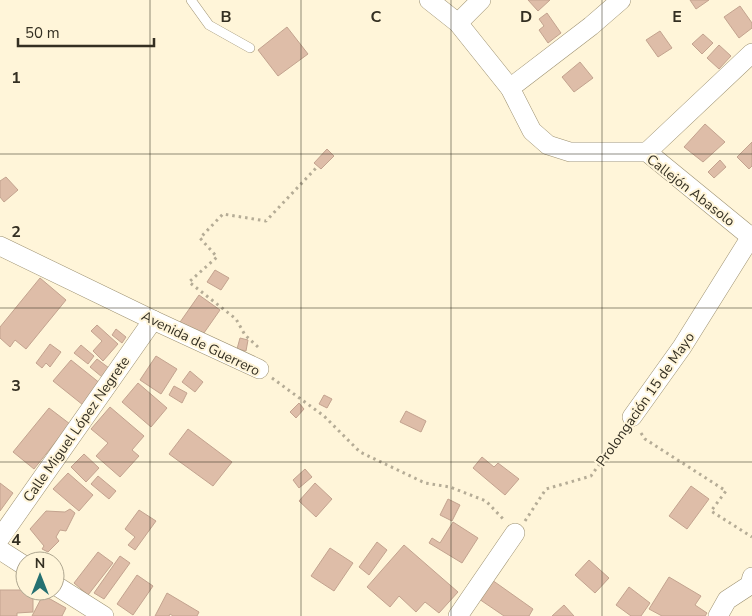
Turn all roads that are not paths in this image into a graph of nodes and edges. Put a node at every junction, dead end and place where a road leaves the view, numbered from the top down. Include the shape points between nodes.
1 (191, 0) edge
2 (429, 0) edge
3 (480, 0) edge
4 (621, 0) edge
5 (458, 24) junction
6 (250, 48) dead end
7 (752, 52) edge
8 (510, 88) junction
9 (647, 152) junction
10 (752, 236) edge
11 (0, 246) edge
12 (153, 320) junction
13 (259, 369) road end
14 (632, 417) road end
15 (515, 533) road end
16 (0, 538) edge
17 (0, 550) edge
18 (15, 560) edge
19 (752, 577) edge
20 (65, 591) edge
21 (104, 616) edge
22 (458, 616) edge
23 (718, 616) edge

1 - 6 lane via 209,25
2 - 5 street, Callejón Abasolo
3 - 5 street
4 - 8 street
5 - 8 street, Callejón Abasolo
7 - 9 street
8 - 9 street, Callejón Abasolo via 532,131 548,145 570,152
9 - 10 street, Callejón Abasolo
10 - 14 street, Prolongación 15 de Mayo via 682,347
11 - 12 street, Avenida de Guerrero
12 - 13 street, Avenida de Guerrero
12 - 16 street, Calle Miguel López Negrete
15 - 22 street
17 - 18 street
19 - 23 street via 750,585 727,600
20 - 21 street

